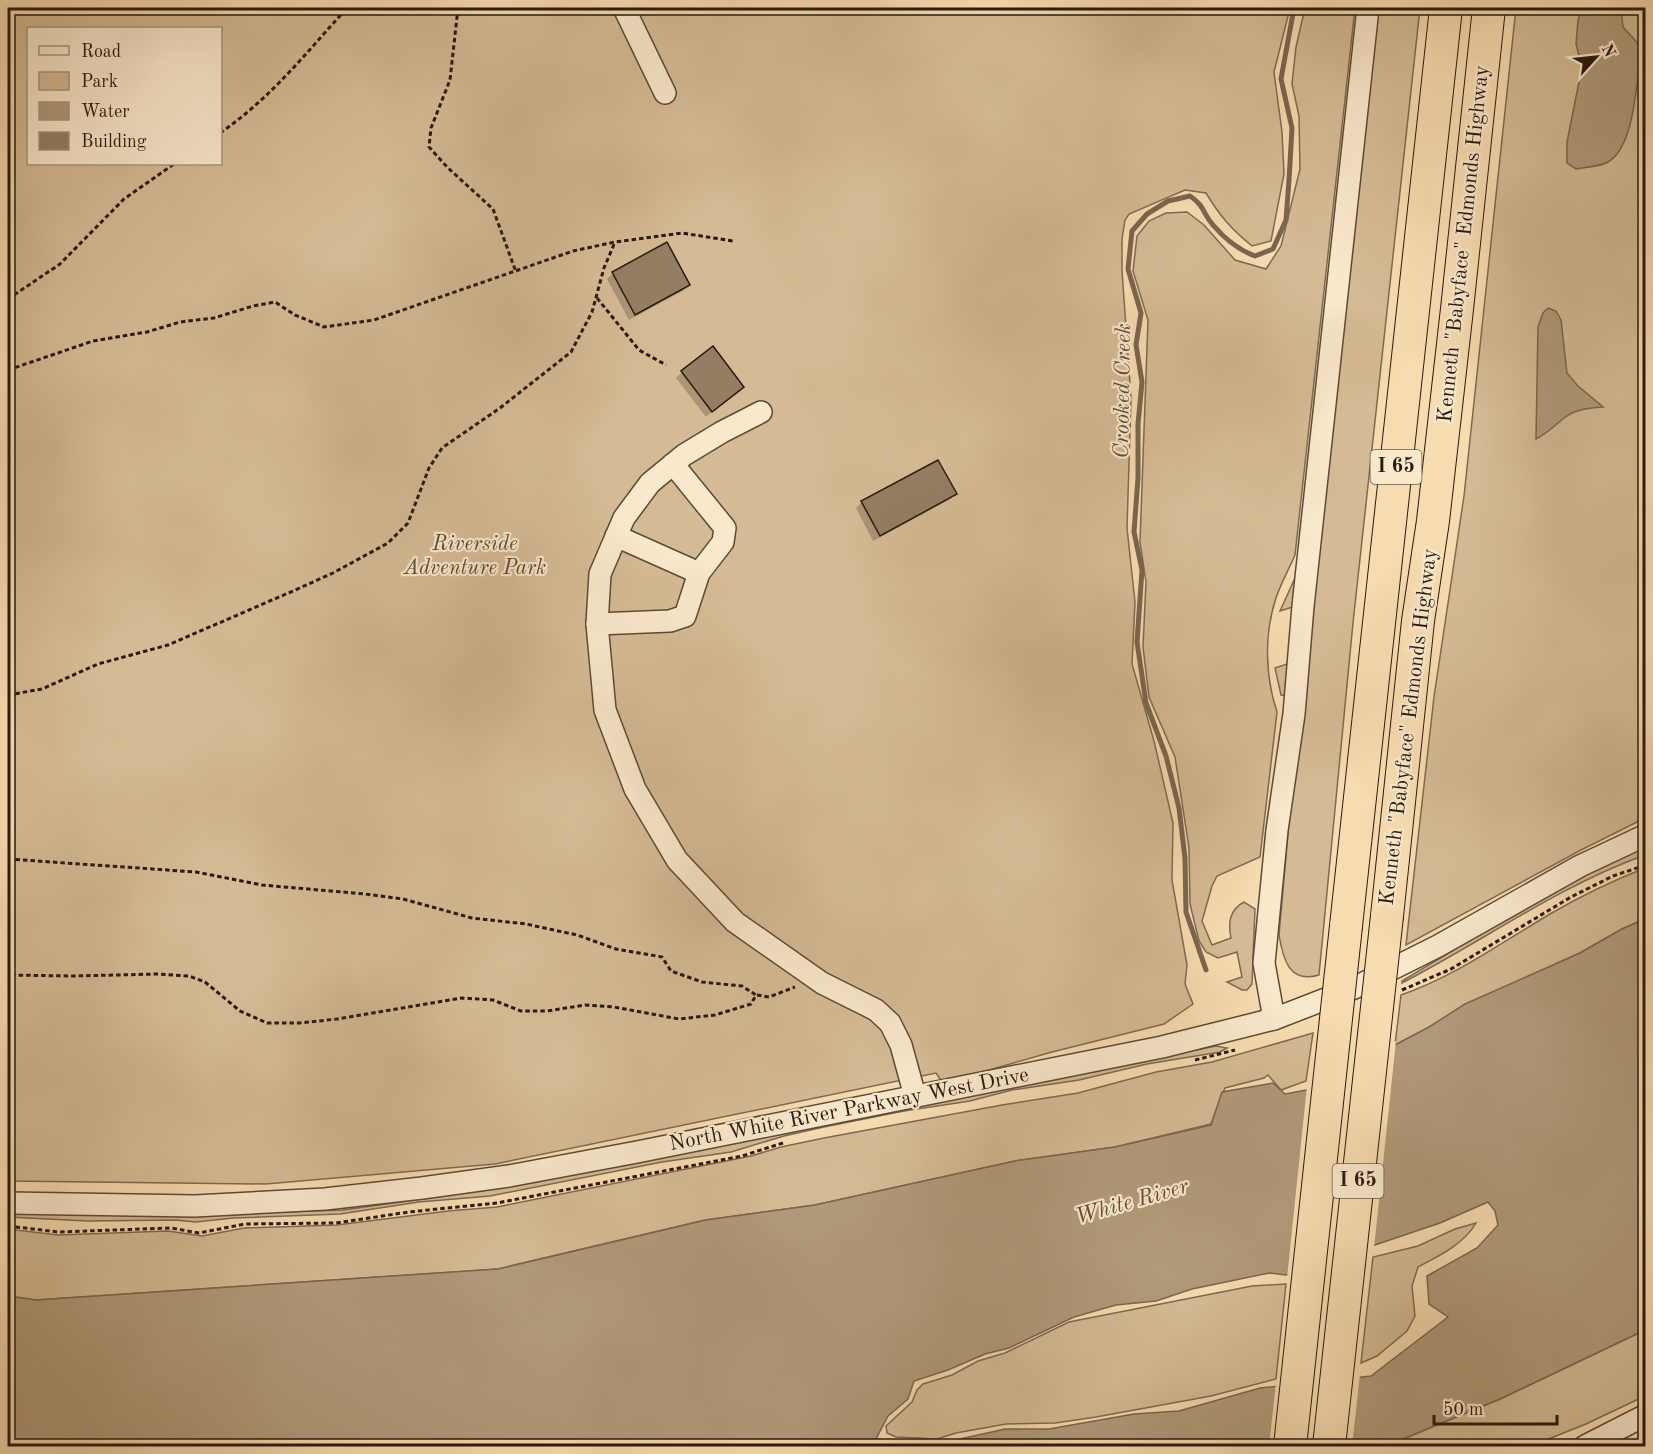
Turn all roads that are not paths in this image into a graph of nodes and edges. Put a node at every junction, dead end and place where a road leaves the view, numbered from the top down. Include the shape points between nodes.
1 (624, 8) edge
2 (1368, 8) edge
3 (1446, 8) edge
4 (1489, 8) edge
5 (665, 93) dead end
6 (761, 412) dead end
7 (673, 464) junction
8 (616, 536) junction
9 (699, 573) junction
10 (597, 624) junction
11 (1646, 835) edge
12 (1274, 1018) junction
13 (915, 1096) junction
14 (8, 1203) edge
15 (1646, 1415) edge
16 (1290, 1446) edge
17 (1329, 1446) edge
18 (1585, 1446) edge

1 - 5 street
2 - 12 street via 1264,963
3 - 16 highway, Kenneth "Babyface" Edmonds Highway / I 65, bridge
4 - 17 highway, Kenneth "Babyface" Edmonds Highway / I 65, bridge
6 - 7 street
7 - 8 street via 650,483
7 - 9 street via 725,528 723,542
8 - 9 street
8 - 10 street via 600,574
9 - 10 street via 685,616 670,621
10 - 13 street via 605,710 635,789 677,860 735,922 822,983 876,1010 890,1023 901,1045
11 - 12 street, North White River Parkway West Drive via 1580,866 1383,975
12 - 13 street, North White River Parkway West Drive via 1162,1047
13 - 14 street, North White River Parkway West Drive via 553,1168 391,1192 195,1206
15 - 18 street

